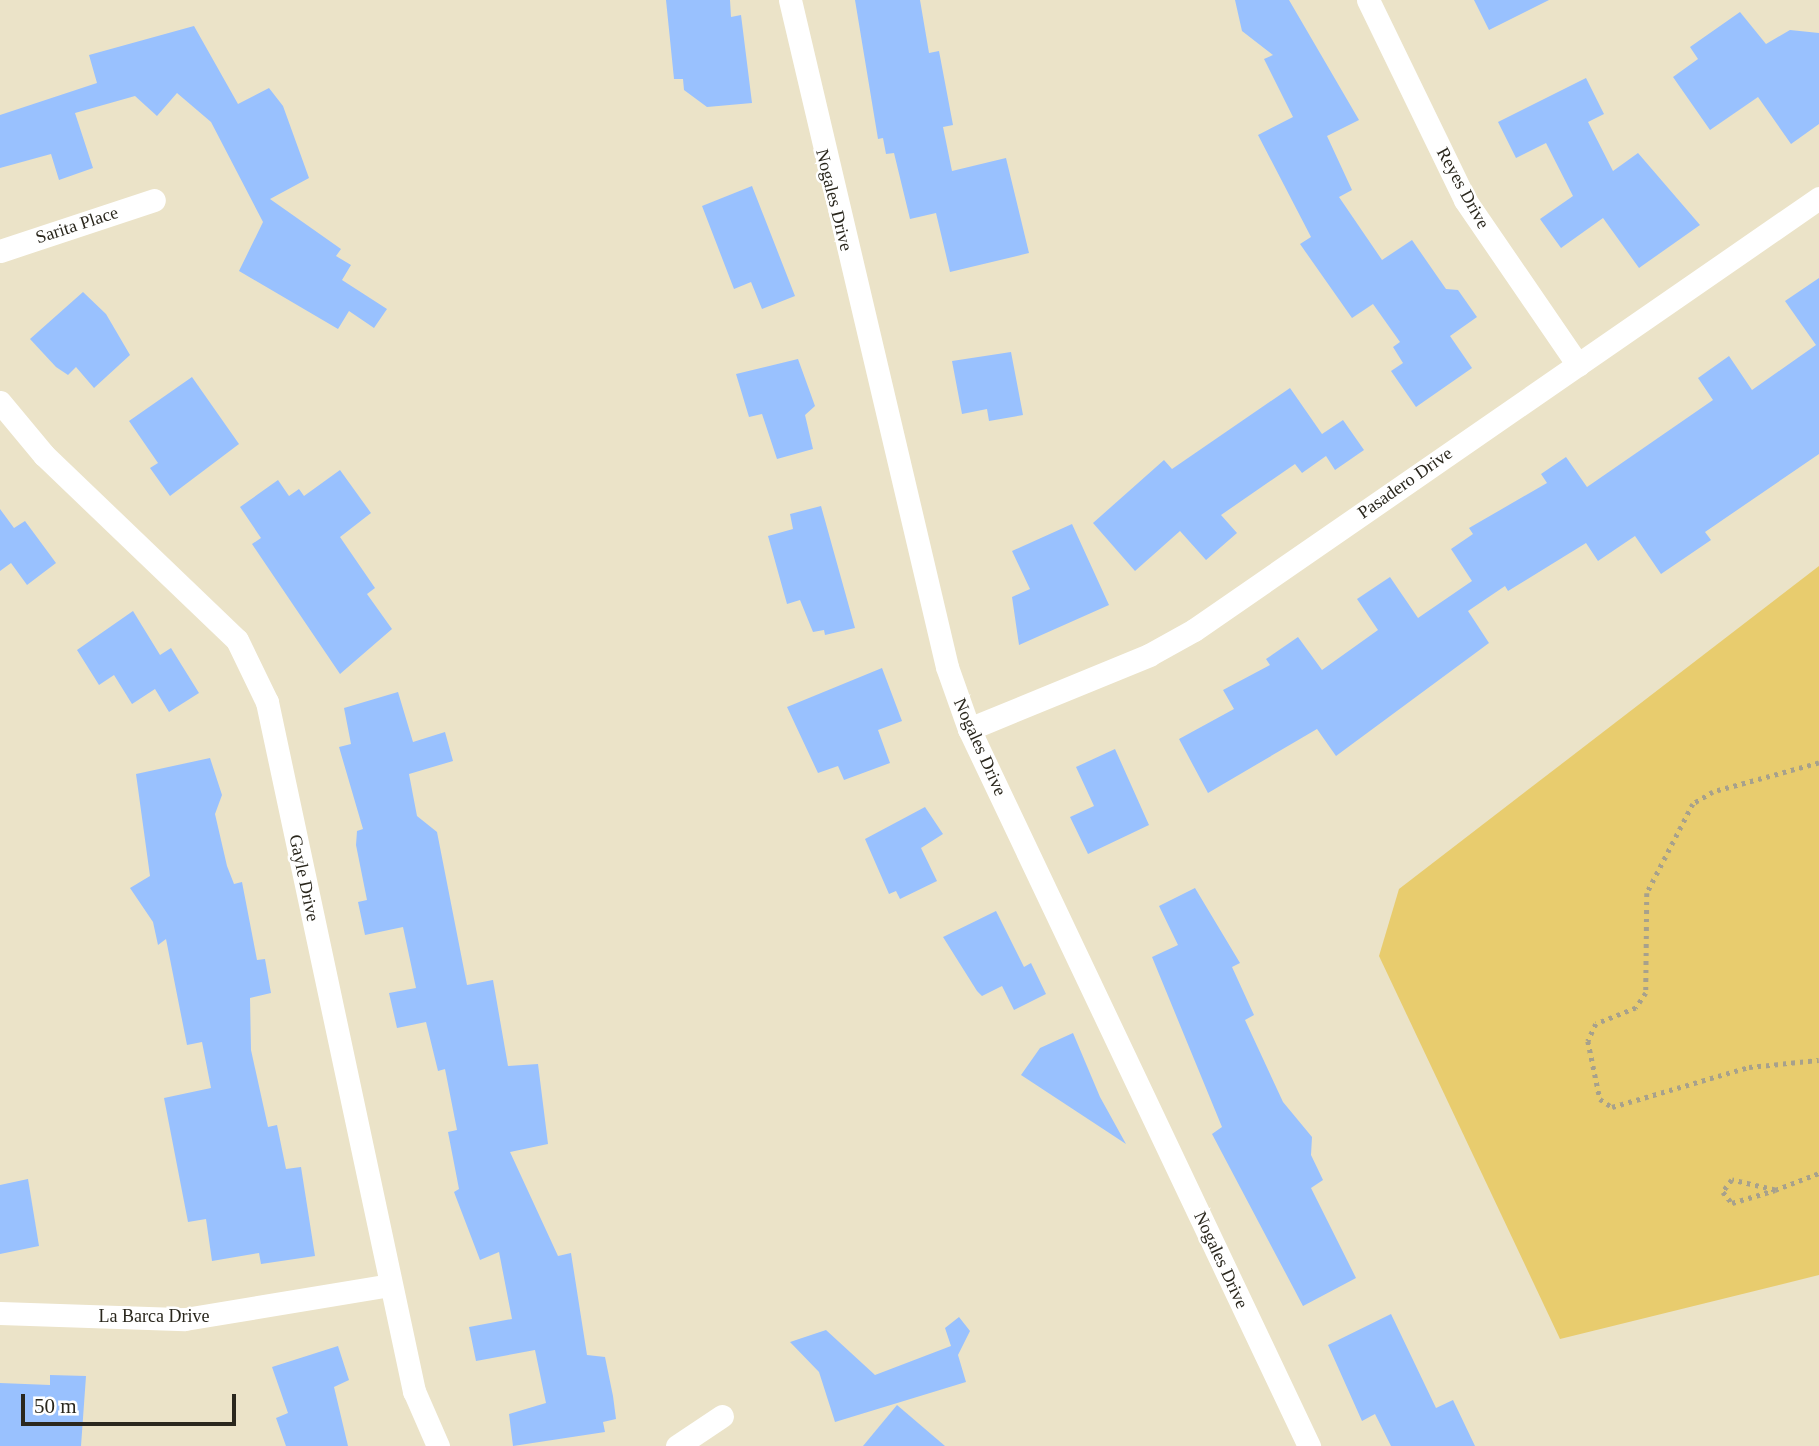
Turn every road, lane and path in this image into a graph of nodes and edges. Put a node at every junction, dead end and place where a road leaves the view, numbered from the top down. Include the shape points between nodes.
1 (790, 0) edge
2 (1368, 0) edge
3 (1819, 198) edge
4 (154, 200) dead end
5 (0, 251) edge
6 (1578, 365) junction
7 (0, 402) edge
8 (969, 729) junction
9 (1819, 763) edge
10 (1819, 1060) edge
11 (1819, 1173) edge
12 (1775, 1190) junction
13 (390, 1285) junction
14 (0, 1313) edge
15 (722, 1416) dead end
16 (438, 1446) edge
17 (677, 1446) edge
18 (1309, 1446) edge

1 - 8 street, Nogales Drive via 947,667
2 - 6 street, Reyes Drive via 1465,201
3 - 6 street, Pasadero Drive
4 - 5 street, Sarita Place
6 - 8 street, Pasadero Drive via 1195,630 1149,655
7 - 13 street, Gayle Drive via 44,455 237,640 267,702
8 - 18 street, Nogales Drive
9 - 10 path via 1713,792 1693,804 1647,893 1646,993 1636,1008 1596,1024 1588,1041 1600,1099 1612,1107 1749,1067
11 - 12 path
12 - 12 path via 1732,1203 1723,1192 1732,1180
13 - 14 street, La Barca Drive via 185,1319
13 - 16 street, Gayle Drive via 414,1391
15 - 17 street

